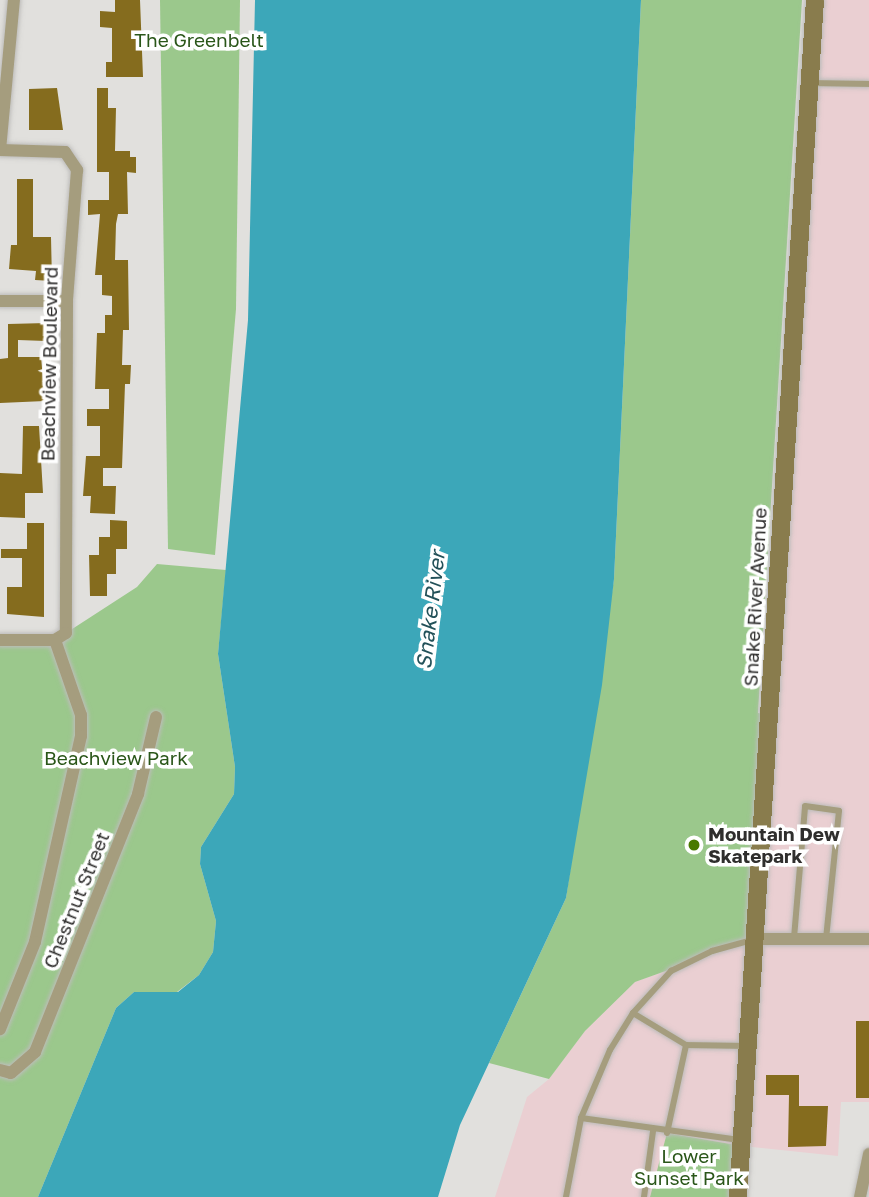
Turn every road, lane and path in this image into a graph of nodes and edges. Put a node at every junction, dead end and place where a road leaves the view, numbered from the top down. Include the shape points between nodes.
1 (14, 0) edge
2 (815, 0) edge
3 (809, 83) junction
4 (869, 84) edge
5 (0, 150) edge
6 (0, 300) edge
7 (67, 301) junction
8 (0, 640) edge
9 (55, 640) junction
10 (156, 717) dead end
11 (755, 939) junction
12 (794, 939) junction
13 (826, 939) junction
14 (869, 939) edge
15 (633, 1013) junction
16 (0, 1029) edge
17 (685, 1045) junction
18 (748, 1046) junction
19 (0, 1070) edge
20 (581, 1118) junction
21 (653, 1131) junction
22 (667, 1133) junction
23 (742, 1141) junction
24 (869, 1154) edge
25 (566, 1197) edge
26 (644, 1197) edge
27 (738, 1197) edge
28 (859, 1197) edge

1 - 5 street
2 - 3 main road, Snake River Avenue
3 - 4 lane
3 - 11 main road, Snake River Avenue
5 - 7 street, Beachview Boulevard via 65,152 73,159 77,170
6 - 7 street
7 - 9 street, Beachview Boulevard via 66,633
8 - 9 street
9 - 16 street, Chestnut Street via 81,715 80,736 35,942
10 - 19 street, Chestnut Street via 138,794 35,1052 11,1073
11 - 12 street
11 - 15 lane via 712,951 671,971
11 - 18 main road, Snake River Avenue
12 - 13 street
12 - 13 lane via 805,806 839,811
13 - 14 street
15 - 17 lane
15 - 20 lane via 610,1050
17 - 18 lane
17 - 22 lane
18 - 23 main road, Snake River Avenue
20 - 21 lane
20 - 25 lane
21 - 22 lane
21 - 26 lane
22 - 23 lane
23 - 27 main road, Snake River Avenue
24 - 28 street

